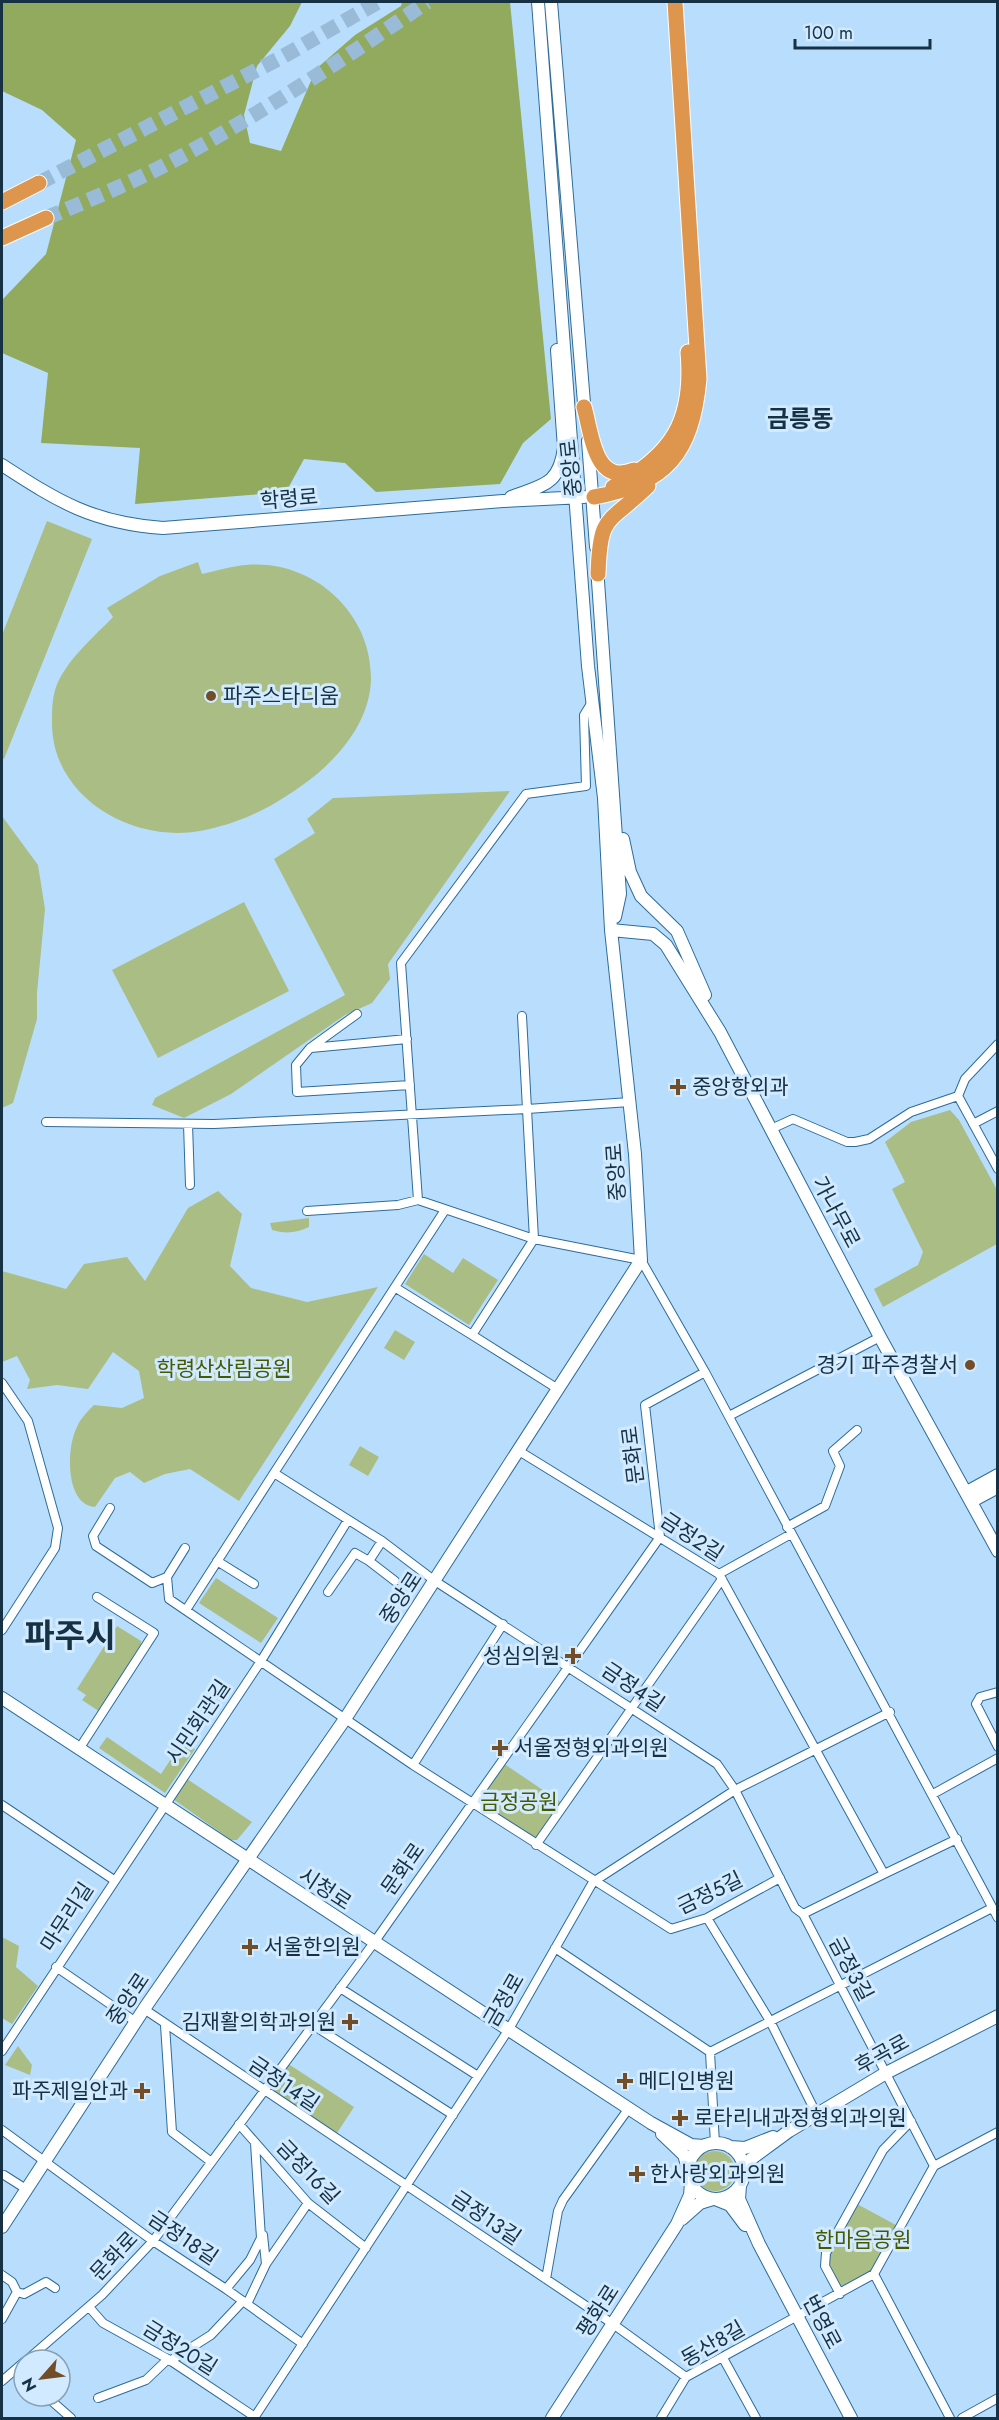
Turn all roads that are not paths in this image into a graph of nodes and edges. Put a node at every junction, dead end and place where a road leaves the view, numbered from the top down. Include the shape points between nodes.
1 (538, 2) edge
2 (551, 2) edge
3 (667, 2) edge
4 (675, 2) edge
5 (39, 183) tunnel mouth
6 (2, 202) edge
7 (46, 218) tunnel mouth
8 (2, 238) edge
9 (560, 295) junction
10 (584, 407) junction
11 (2, 465) edge
12 (655, 468) junction
13 (577, 497) junction
14 (594, 497) junction
15 (503, 501) junction
16 (597, 574) junction
17 (592, 702) junction
18 (613, 783) junction
19 (611, 930) junction
20 (357, 1014) dead end
21 (522, 1016) dead end
22 (720, 1032) junction
23 (407, 1039) junction
24 (998, 1044) edge
25 (310, 1048) junction
26 (410, 1085) junction
27 (958, 1096) junction
28 (630, 1102) junction
29 (527, 1109) junction
30 (998, 1111) edge
31 (412, 1115) junction
32 (46, 1122) dead end
33 (188, 1124) junction
34 (973, 1124) junction
35 (771, 1129) junction
36 (997, 1165) edge
37 (190, 1185) dead end
38 (418, 1200) junction
39 (445, 1210) junction
40 (308, 1211) dead end
41 (534, 1239) junction
42 (641, 1260) junction
43 (396, 1288) junction
44 (472, 1335) junction
45 (880, 1337) junction
46 (705, 1372) junction
47 (2, 1383) edge
48 (558, 1389) junction
49 (729, 1416) junction
50 (857, 1430) dead end
51 (519, 1451) junction
52 (274, 1473) junction
53 (998, 1476) edge
54 (998, 1487) edge
55 (969, 1497) junction
56 (111, 1508) dead end
57 (348, 1520) junction
58 (789, 1530) junction
59 (660, 1537) junction
60 (382, 1541) junction
61 (185, 1548) dead end
62 (998, 1551) edge
63 (218, 1561) junction
64 (369, 1561) junction
65 (167, 1577) junction
66 (720, 1577) junction
67 (395, 1581) dead end
68 (435, 1581) junction
69 (254, 1584) dead end
70 (328, 1592) dead end
71 (98, 1597) dead end
72 (186, 1610) junction
73 (503, 1624) junction
74 (2, 1630) edge
75 (261, 1661) junction
76 (568, 1666) junction
77 (998, 1692) edge
78 (2, 1698) edge
79 (632, 1709) junction
80 (890, 1712) junction
81 (345, 1719) junction
82 (998, 1747) edge
83 (79, 1749) junction
84 (818, 1750) junction
85 (998, 1758) edge
86 (413, 1766) junction
87 (735, 1790) junction
88 (933, 1794) junction
89 (471, 1803) junction
90 (165, 1804) junction
91 (2, 1805) edge
92 (957, 1839) junction
93 (536, 1845) junction
94 (248, 1861) junction
95 (884, 1874) junction
96 (780, 1878) junction
97 (114, 1880) junction
98 (593, 1882) junction
99 (992, 1908) junction
100 (803, 1914) junction
101 (707, 1918) junction
102 (998, 1918) edge
103 (373, 1944) junction
104 (555, 1948) junction
105 (56, 1967) junction
106 (840, 1985) junction
107 (340, 1988) junction
108 (144, 2009) junction
109 (998, 2016) edge
110 (770, 2021) junction
111 (136, 2022) junction
112 (165, 2025) junction
113 (313, 2025) junction
114 (509, 2029) junction
115 (2, 2051) edge
116 (710, 2052) junction
117 (886, 2073) junction
118 (478, 2076) junction
119 (264, 2092) junction
120 (629, 2108) junction
121 (453, 2115) junction
122 (817, 2115) junction
123 (911, 2121) junction
124 (651, 2123) junction
125 (239, 2124) junction
126 (2, 2130) edge
127 (789, 2132) junction
128 (998, 2132) edge
129 (255, 2142) junction
130 (710, 2145) junction
131 (729, 2147) junction
132 (44, 2161) junction
133 (210, 2161) junction
134 (934, 2166) junction
135 (688, 2168) junction
136 (4, 2175) dead end
137 (742, 2180) junction
138 (691, 2183) junction
139 (406, 2186) junction
140 (27, 2188) junction
141 (714, 2199) junction
142 (308, 2203) junction
143 (677, 2224) junction
144 (2, 2227) edge
145 (261, 2229) junction
146 (153, 2241) junction
147 (759, 2244) junction
148 (366, 2248) junction
149 (266, 2264) junction
150 (874, 2274) junction
151 (2, 2275) edge
152 (546, 2279) junction
153 (55, 2288) dead end
154 (226, 2289) junction
155 (17, 2292) junction
156 (840, 2294) junction
157 (245, 2303) junction
158 (89, 2307) junction
159 (798, 2318) junction
160 (2, 2319) edge
161 (613, 2324) junction
162 (303, 2344) junction
163 (42, 2348) edge
164 (723, 2358) junction
165 (169, 2360) junction
166 (686, 2377) junction
167 (98, 2398) dead end
168 (998, 2398) edge
169 (60, 2408) edge
170 (71, 2418) edge
171 (255, 2418) edge
172 (552, 2418) edge
173 (661, 2418) edge
174 (756, 2418) edge
175 (851, 2418) edge
176 (950, 2418) edge
177 (962, 2418) edge

1 - 9 main road, 중앙로
2 - 10 main road, 중앙로
3 - 12 highway via 690,392 682,424
4 - 12 highway via 699,379 690,430 673,458
5 - 6 highway
7 - 8 highway
9 - 13 main road, 중앙로
9 - 15 main road via 555,317 562,460 549,482
10 - 12 highway via 604,469 620,474
10 - 14 main road, 중앙로
11 - 15 main road, 학령로 via 76,510 143,527 194,527
12 - 14 highway
12 - 16 highway via 647,487 606,522 600,536
13 - 14 main road, 학령로
13 - 15 main road, 학령로
13 - 17 main road, 중앙로
14 - 16 main road, 중앙로
16 - 18 main road, 중앙로
17 - 19 main road, 중앙로 via 604,798
17 - 23 street via 584,715 586,786 526,794 401,963
18 - 19 main road, 중앙로 via 621,894
18 - 22 main road via 630,872 641,896 677,931
19 - 22 main road, 가나무로 via 652,934 666,945
19 - 28 main road, 중앙로
20 - 25 street
21 - 29 street
22 - 35 main road, 가나무로
23 - 25 street
23 - 26 street
24 - 27 street via 965,1079
25 - 26 street via 296,1065 297,1092
26 - 31 street
27 - 34 street
27 - 35 street via 911,1112 869,1139 855,1142 793,1119
28 - 29 street
28 - 42 main road, 중앙로
29 - 31 street
29 - 41 street
30 - 34 street
31 - 33 street
31 - 38 street
32 - 33 street
33 - 37 street
34 - 36 street
35 - 45 main road, 가나무로
38 - 39 street
38 - 40 street
39 - 41 street
39 - 43 street
41 - 42 street
41 - 44 street
42 - 46 street
42 - 48 main road, 중앙로
43 - 44 street
43 - 52 street
44 - 48 street
45 - 49 street
45 - 55 main road, 가나무로
46 - 49 street
46 - 59 street, 문화로 via 645,1405
47 - 74 street via 28,1421 58,1528 55,1548
48 - 51 main road, 중앙로
49 - 58 street
50 - 58 street via 833,1451 840,1466 825,1506
51 - 59 street, 금정2길
51 - 68 main road, 중앙로
52 - 57 street, 금정4길
52 - 63 street
53 - 55 main road
54 - 55 main road
55 - 62 main road, 가나무로
56 - 65 street via 93,1536 96,1546 152,1583
57 - 60 street, 금정4길
57 - 75 street, 시민회관길
58 - 66 street
58 - 80 street
59 - 66 street, 금정2길
59 - 76 street, 문화로
60 - 64 street
60 - 68 street, 금정4길
61 - 65 street
63 - 69 street
63 - 72 street
64 - 67 street
64 - 70 street via 355,1553
65 - 72 street, 금정5길 via 169,1599
66 - 79 street, 금정2길
66 - 84 street, 금정2길
68 - 73 street, 금정4길
68 - 81 main road, 중앙로
71 - 83 street via 153,1633
72 - 75 street, 금정5길
73 - 76 street, 금정4길
73 - 86 street
75 - 81 street, 금정5길
75 - 90 street, 시민회관길
76 - 79 street, 금정4길
76 - 89 street, 문화로
77 - 82 street via 980,1697 976,1704
78 - 83 main road, 시청로
79 - 87 street, 금정4길 via 717,1764
79 - 93 street, 금정2길
80 - 84 street, 금정로
80 - 88 street
81 - 86 street, 금정5길
81 - 94 main road, 중앙로
83 - 90 main road, 시청로
84 - 87 street, 금정로
84 - 95 street, 금정2길
85 - 88 street
86 - 89 street, 금정5길
87 - 96 street, 금정3길
87 - 98 street, 금정로
88 - 92 street
89 - 93 street, 금정5길
89 - 103 street, 문화로
90 - 94 main road, 시청로
90 - 97 street, 마무리길
91 - 97 street
92 - 95 street
92 - 99 street
93 - 98 street, 금정5길
94 - 103 main road, 시청로
94 - 108 main road, 중앙로
95 - 100 street
96 - 100 street, 금정3길 via 795,1908
96 - 101 street, 금정5길
97 - 105 street, 마무리길
98 - 101 street, 금정5길 via 671,1929
98 - 104 street, 금정로
99 - 102 street
99 - 106 street
100 - 106 street, 금정3길
101 - 110 street
103 - 107 street, 문화로
103 - 114 main road, 시청로
104 - 114 street, 금정로
104 - 116 street
105 - 111 street
105 - 115 street, 마무리길
106 - 110 street
106 - 117 street, 금정3길
107 - 113 street, 문화로
107 - 118 street
108 - 111 main road, 중앙로
108 - 112 street, 금정14길
109 - 117 main road, 후곡로
110 - 116 street
110 - 122 street
111 - 132 main road, 중앙로
112 - 119 street, 금정14길
112 - 133 street via 172,2132
113 - 119 street, 문화로
113 - 121 street
114 - 118 street, 금정로
114 - 120 main road, 시청로
116 - 130 street
117 - 122 main road, 후곡로
117 - 123 street, 금정3길
118 - 121 street, 금정로
119 - 125 street, 문화로
119 - 139 street, 금정14길
120 - 124 main road, 시청로
120 - 152 street, 금정13길 via 563,2199
121 - 139 street, 금정로
122 - 127 main road, 후곡로
123 - 134 street, 금정3길
123 - 156 street via 883,2150 826,2253 825,2266
124 - 130 main road via 691,2145
124 - 135 main road via 684,2155
125 - 129 street, 금정16길
125 - 133 street, 문화로
126 - 132 street, 금정18길
127 - 131 main road via 745,2148
127 - 137 main road via 751,2160
128 - 134 street
129 - 142 street, 금정16길
129 - 145 street, 금정16길
130 - 131 main road
130 - 135 main road via 694,2155
131 - 137 main road via 741,2159
132 - 140 main road, 중앙로
132 - 146 street, 금정18길
133 - 146 street, 문화로
134 - 150 street
135 - 138 main road
136 - 140 street
137 - 141 main road via 732,2194
137 - 147 main road via 739,2199
138 - 141 main road via 700,2194
138 - 143 main road
139 - 148 street, 금정로
139 - 152 street, 금정13길
140 - 144 main road, 중앙로
141 - 143 main road via 700,2203
141 - 147 main road via 730,2205
142 - 148 street, 금정16길
142 - 149 street
143 - 161 main road, 평화로
145 - 149 street
145 - 154 street, 금정16길 via 259,2246
146 - 154 street, 금정18길
146 - 158 street, 문화로
147 - 159 main road, 번영로
148 - 162 street, 금정로
149 - 157 street
150 - 156 street, 동산8길
150 - 176 street
151 - 155 street
152 - 161 street, 금정13길
153 - 155 street via 46,2282 24,2294
154 - 157 street, 금정18길
155 - 160 street
156 - 159 street, 동산8길
157 - 162 street, 금정18길
157 - 165 street via 211,2335
158 - 163 street, 문화로
158 - 165 street, 금정20길 via 103,2323
159 - 164 street, 동산8길
159 - 175 main road, 번영로
161 - 166 street, 금정13길
161 - 172 main road, 평화로
162 - 171 street, 금정로
164 - 166 street, 동산8길
164 - 174 street
165 - 167 street via 146,2380
165 - 171 street, 금정20길
166 - 173 street, 동산8길
168 - 177 street
169 - 170 street

